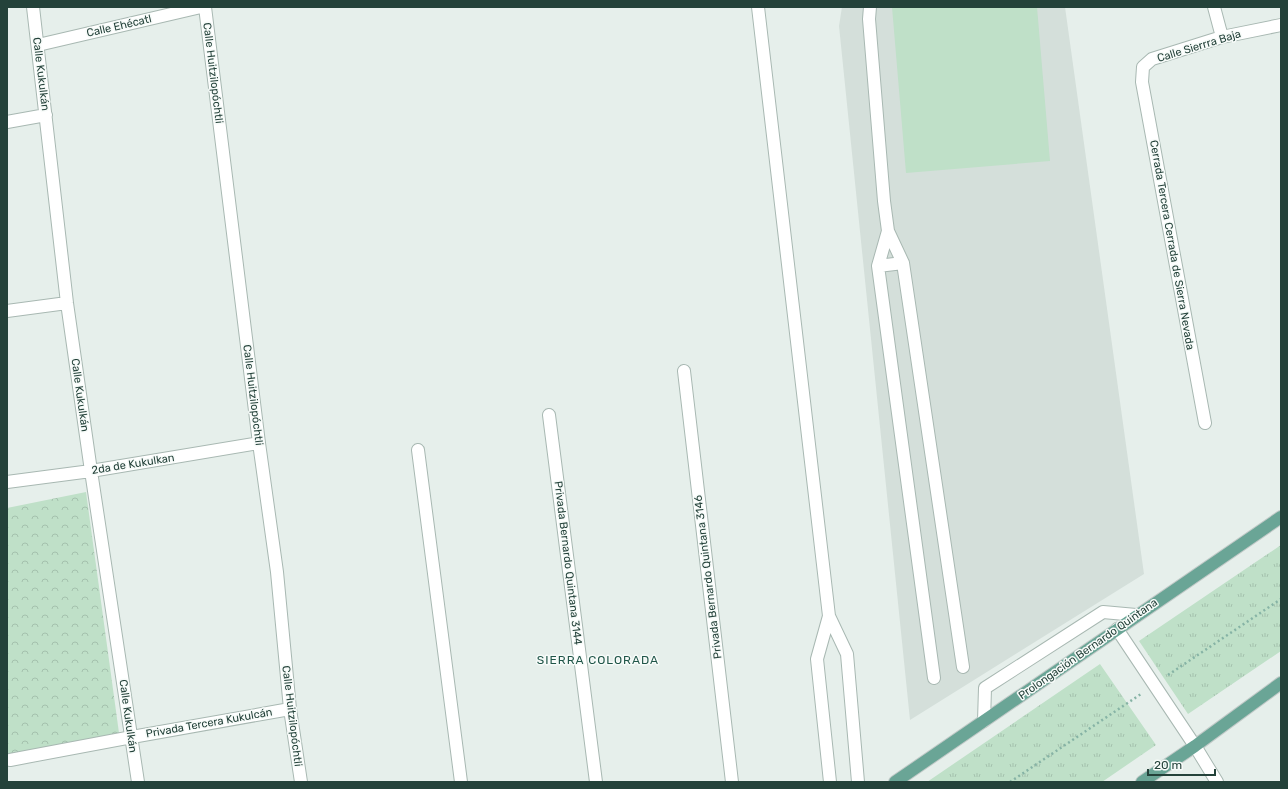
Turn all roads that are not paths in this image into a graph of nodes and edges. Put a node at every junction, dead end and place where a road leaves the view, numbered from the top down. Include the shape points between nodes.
1 (33, 7) edge
2 (200, 7) edge
3 (205, 7) edge
4 (758, 7) edge
5 (870, 7) edge
6 (1214, 7) edge
7 (1281, 25) edge
8 (1222, 36) junction
9 (38, 45) junction
10 (1143, 68) joint
11 (46, 115) junction
12 (7, 122) edge
13 (888, 231) junction
14 (903, 263) junction
15 (878, 266) junction
16 (68, 302) junction
17 (7, 311) edge
18 (684, 372) dead end
19 (549, 415) dead end
20 (1205, 423) dead end
21 (259, 443) junction
22 (418, 450) dead end
23 (91, 471) junction
24 (7, 482) edge
25 (1281, 517) edge
26 (1136, 615) junction
27 (829, 616) junction
28 (1117, 629) junction
29 (963, 667) dead end
30 (934, 678) dead end
31 (1281, 683) edge
32 (290, 709) junction
33 (984, 721) junction
34 (132, 737) junction
35 (1195, 746) junction
36 (10, 760) dead end
37 (138, 782) edge
38 (301, 782) edge
39 (461, 782) edge
40 (596, 782) edge
41 (732, 782) edge
42 (830, 782) edge
43 (858, 782) edge
44 (895, 782) edge
45 (1142, 782) edge
46 (1217, 782) edge

1 - 9 street, Calle Kukulkán
2 - 9 street, Calle Ehécatl
3 - 21 street, Calle Huitzilopóchtli
4 - 27 street
5 - 13 street via 879,146
6 - 8 street
7 - 8 street, Calle Sierrra Baja
8 - 10 street, Calle Sierrra Baja via 1152,59
9 - 11 street, Calle Kukulkán
10 - 20 street, Cerrada Tercera Cerrada de Sierra Nevada via 1142,82
11 - 12 street
11 - 16 street, Calle Kukulkán
13 - 14 street
13 - 15 street
14 - 15 street
14 - 29 street
15 - 30 street
16 - 17 street
16 - 23 street, Calle Kukulkán
18 - 41 street, Privada Bernardo Quintana 3146
19 - 40 street, Privada Bernardo Quintana 3144
21 - 23 street, 2da de Kukulkan
21 - 32 street, Calle Huitzilopóchtli via 277,572
22 - 39 street
23 - 24 street, 2da de Kukulkan
23 - 34 street, Calle Kukulkán
25 - 26 main road, Prolongación Bernardo Quintana
26 - 28 main road, Prolongación Bernardo Quintana
26 - 33 street via 1103,612 985,688
27 - 42 street via 817,659
27 - 43 street via 847,654
28 - 33 main road, Prolongación Bernardo Quintana
28 - 35 street
31 - 35 main road
32 - 34 street, Privada Tercera Kukulcán
32 - 38 street, Calle Huitzilopóchtli
33 - 44 main road, Prolongación Bernardo Quintana
34 - 36 street, Privada Tercera Kukulcán
34 - 37 street, Calle Kukulkán
35 - 45 main road
35 - 46 street

